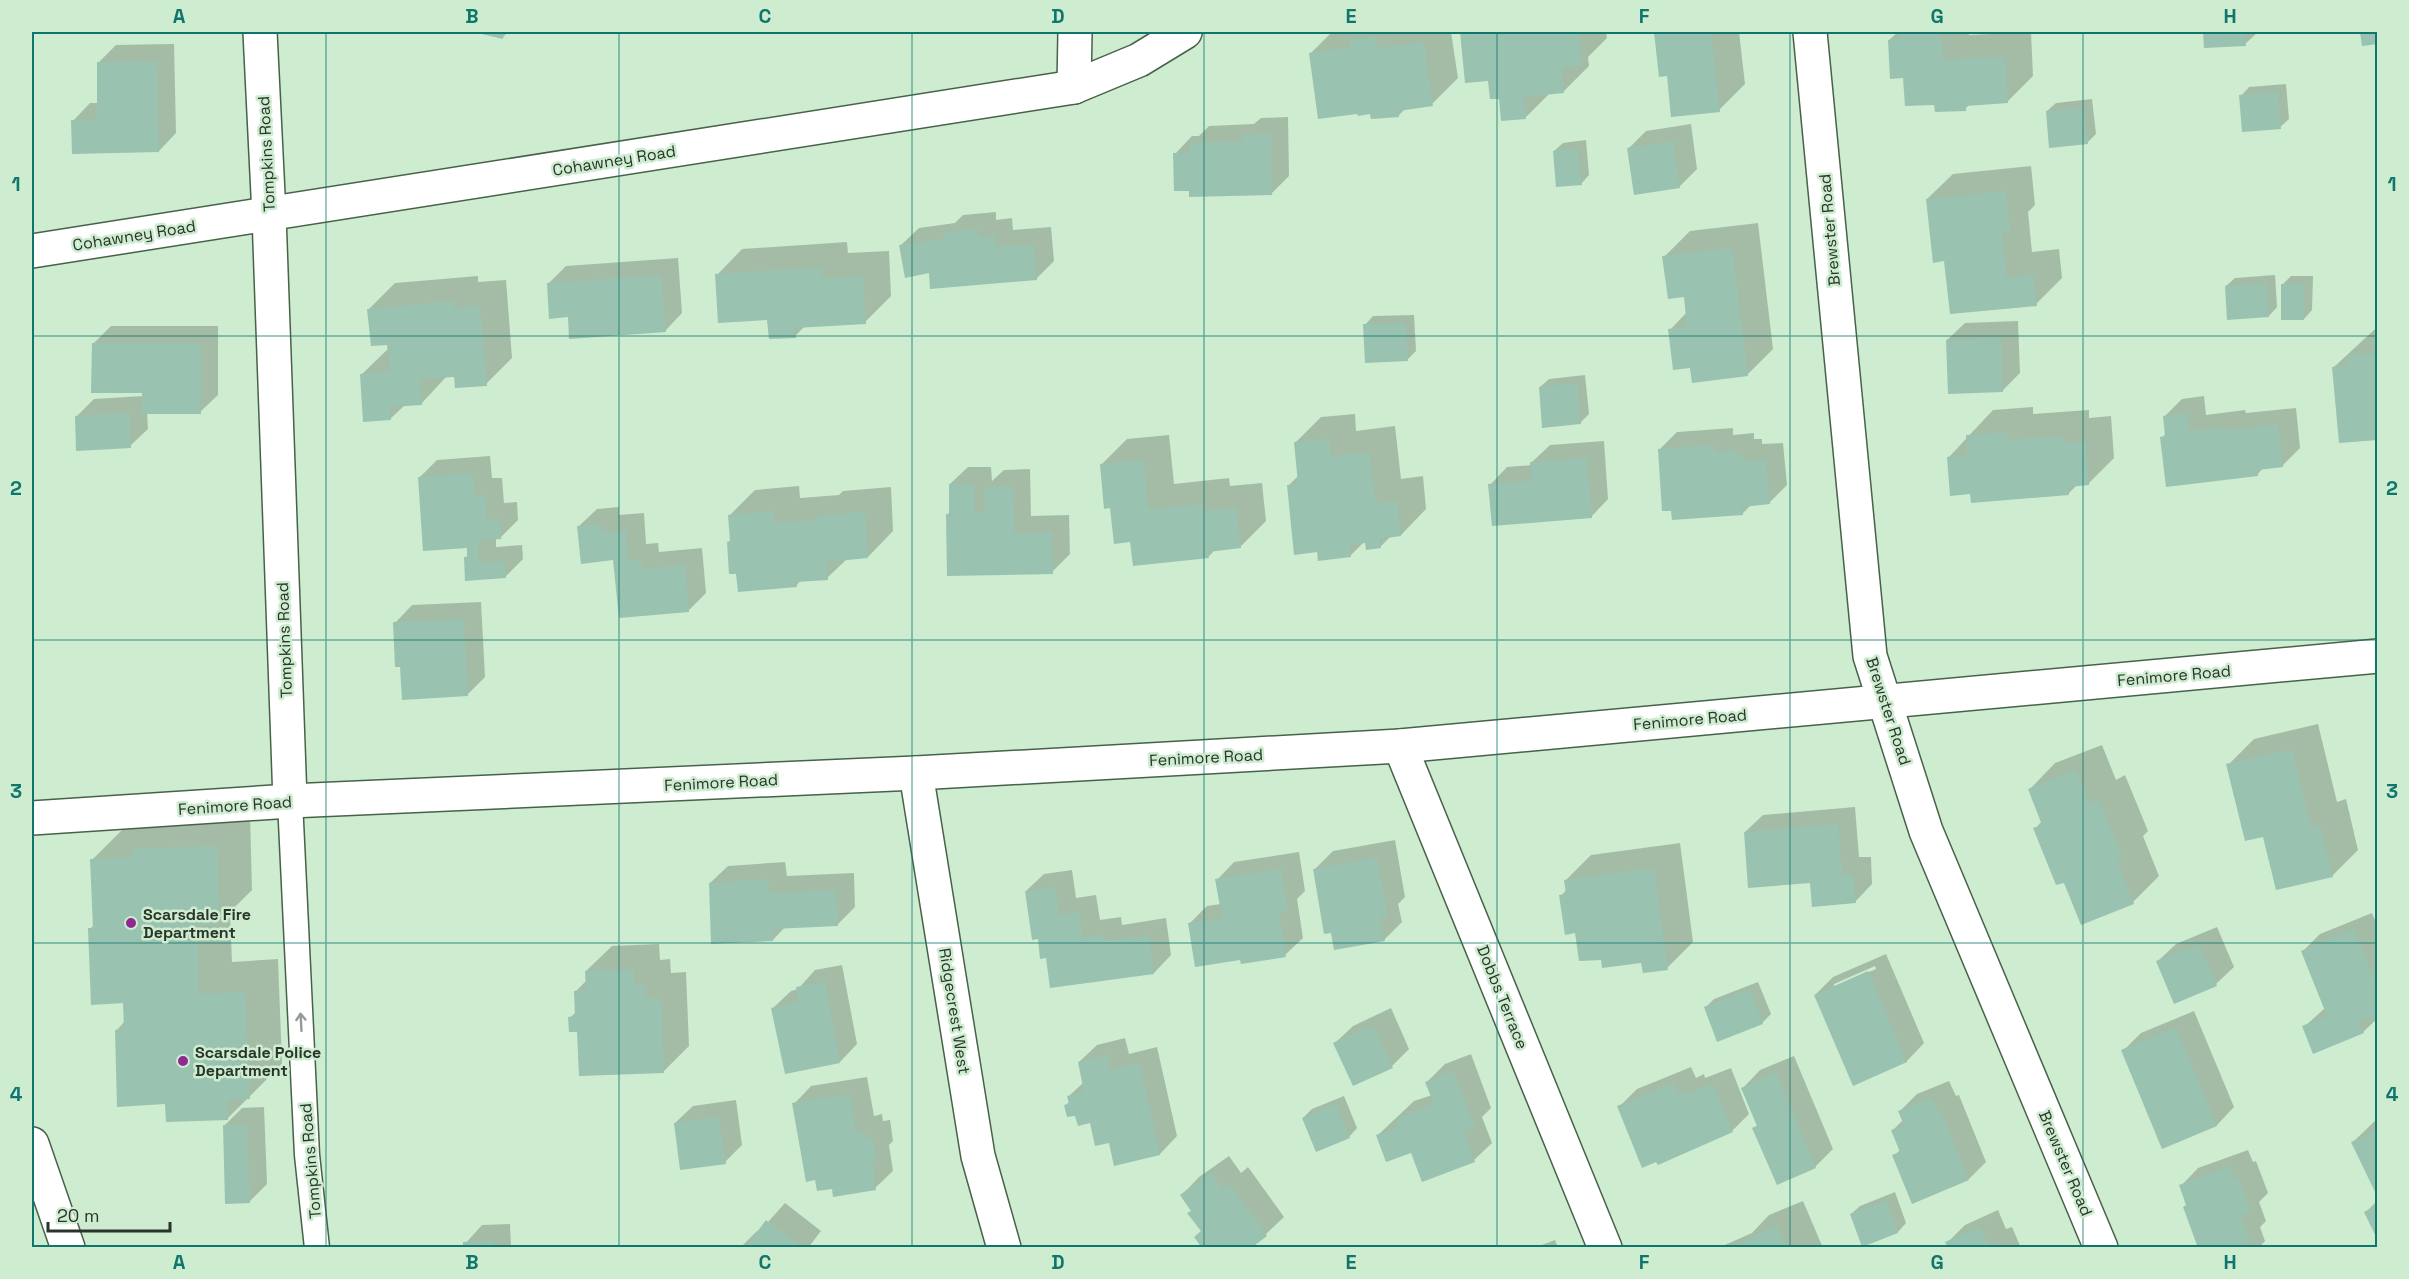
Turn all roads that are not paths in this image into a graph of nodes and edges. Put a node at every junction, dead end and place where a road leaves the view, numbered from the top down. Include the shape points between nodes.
1 (260, 32) edge
2 (1076, 32) edge
3 (1185, 32) edge
4 (1810, 32) edge
5 (1074, 87) junction
6 (269, 215) junction
7 (32, 250) edge
8 (2378, 656) edge
9 (1886, 701) junction
10 (1400, 746) junction
11 (916, 773) junction
12 (290, 801) junction
13 (32, 818) edge
14 (32, 1144) edge
15 (68, 1248) edge
16 (317, 1248) edge
17 (1004, 1248) edge
18 (1605, 1248) edge
19 (2101, 1248) edge

1 - 6 street, Tompkins Road
2 - 5 street
3 - 5 street, Cohawney Road via 1139,60
4 - 9 street, Brewster Road via 1870,656
5 - 6 street, Cohawney Road
6 - 7 street, Cohawney Road
6 - 12 street, Tompkins Road
8 - 9 street, Fenimore Road
9 - 10 street, Fenimore Road
9 - 19 street, Brewster Road via 1926,831
10 - 11 street, Fenimore Road
10 - 18 street, Dobbs Terrace
11 - 12 street, Fenimore Road
11 - 17 street, Ridgecrest West via 978,1156
12 - 13 street, Fenimore Road
16 -> 12 lane, Tompkins Road via 307,1155
14 - 15 street

